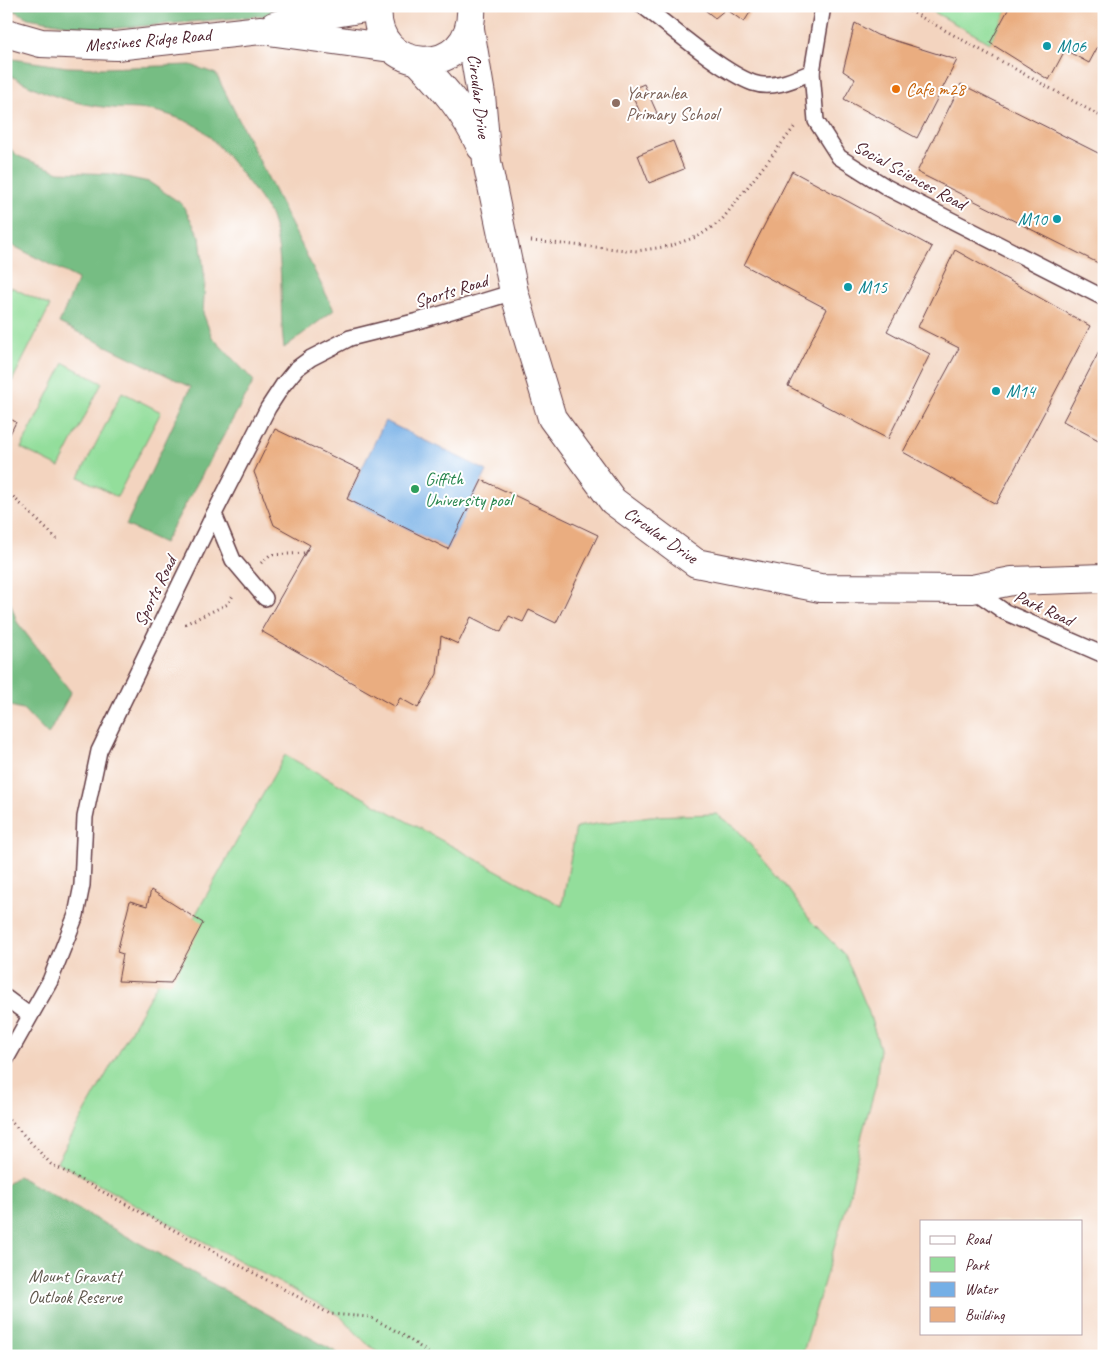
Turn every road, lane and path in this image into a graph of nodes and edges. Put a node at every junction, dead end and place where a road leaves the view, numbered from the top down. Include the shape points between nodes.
1 (378, 6) edge
2 (643, 6) edge
3 (824, 6) edge
4 (902, 6) edge
5 (471, 18) edge
6 (261, 30) junction
7 (6, 33) edge
8 (391, 48) junction
9 (418, 61) junction
10 (812, 72) junction
11 (814, 102) junction
12 (1104, 118) edge
13 (487, 162) junction
14 (503, 240) junction
15 (514, 292) junction
16 (1104, 298) edge
17 (6, 490) edge
18 (214, 514) junction
19 (56, 539) dead end
20 (1104, 578) edge
21 (972, 589) junction
22 (265, 598) dead end
23 (228, 604) dead end
24 (182, 625) dead end
25 (1104, 655) edge
26 (6, 998) edge
27 (29, 1015) junction
28 (6, 1059) edge
29 (6, 1116) edge
30 (1023, 1354) dead end
31 (433, 1356) edge
32 (1017, 1356) edge

1 - 6 street, Messines Ridge Road via 297,19
1 - 8 street via 381,32
2 - 10 lane via 723,66 754,83 786,83
3 - 10 lane, Social Sciences Road
4 - 12 path
5 - 9 street via 464,41 444,58
5 - 13 street, Circular Drive
6 - 7 street, Messines Ridge Road via 116,46 41,43
6 - 8 street, Messines Ridge Road
8 - 9 street, Messines Ridge Road
9 - 13 street, Circular Drive via 468,120
10 - 11 lane, Social Sciences Road
11 - 14 path via 721,221 699,236 670,246 637,251 546,241
11 - 16 lane, Social Sciences Road via 816,121 839,157 888,188
13 - 14 street, Circular Drive
14 - 15 street, Circular Drive
15 - 18 lane, Sports Road via 350,338 296,369 268,408
15 - 21 street, Circular Drive via 552,418 613,501 696,563 820,588
17 - 19 path
18 - 22 lane via 233,560
18 - 27 lane, Sports Road via 99,751 85,817 82,885 76,915 50,981
20 - 21 street, Circular Drive via 1012,581
21 - 25 lane, Park Road via 1005,612
23 - 24 path
26 - 27 lane
27 - 28 lane, Sports Road
29 - 31 path via 51,1164 330,1314 370,1318 400,1333
30 - 32 path

